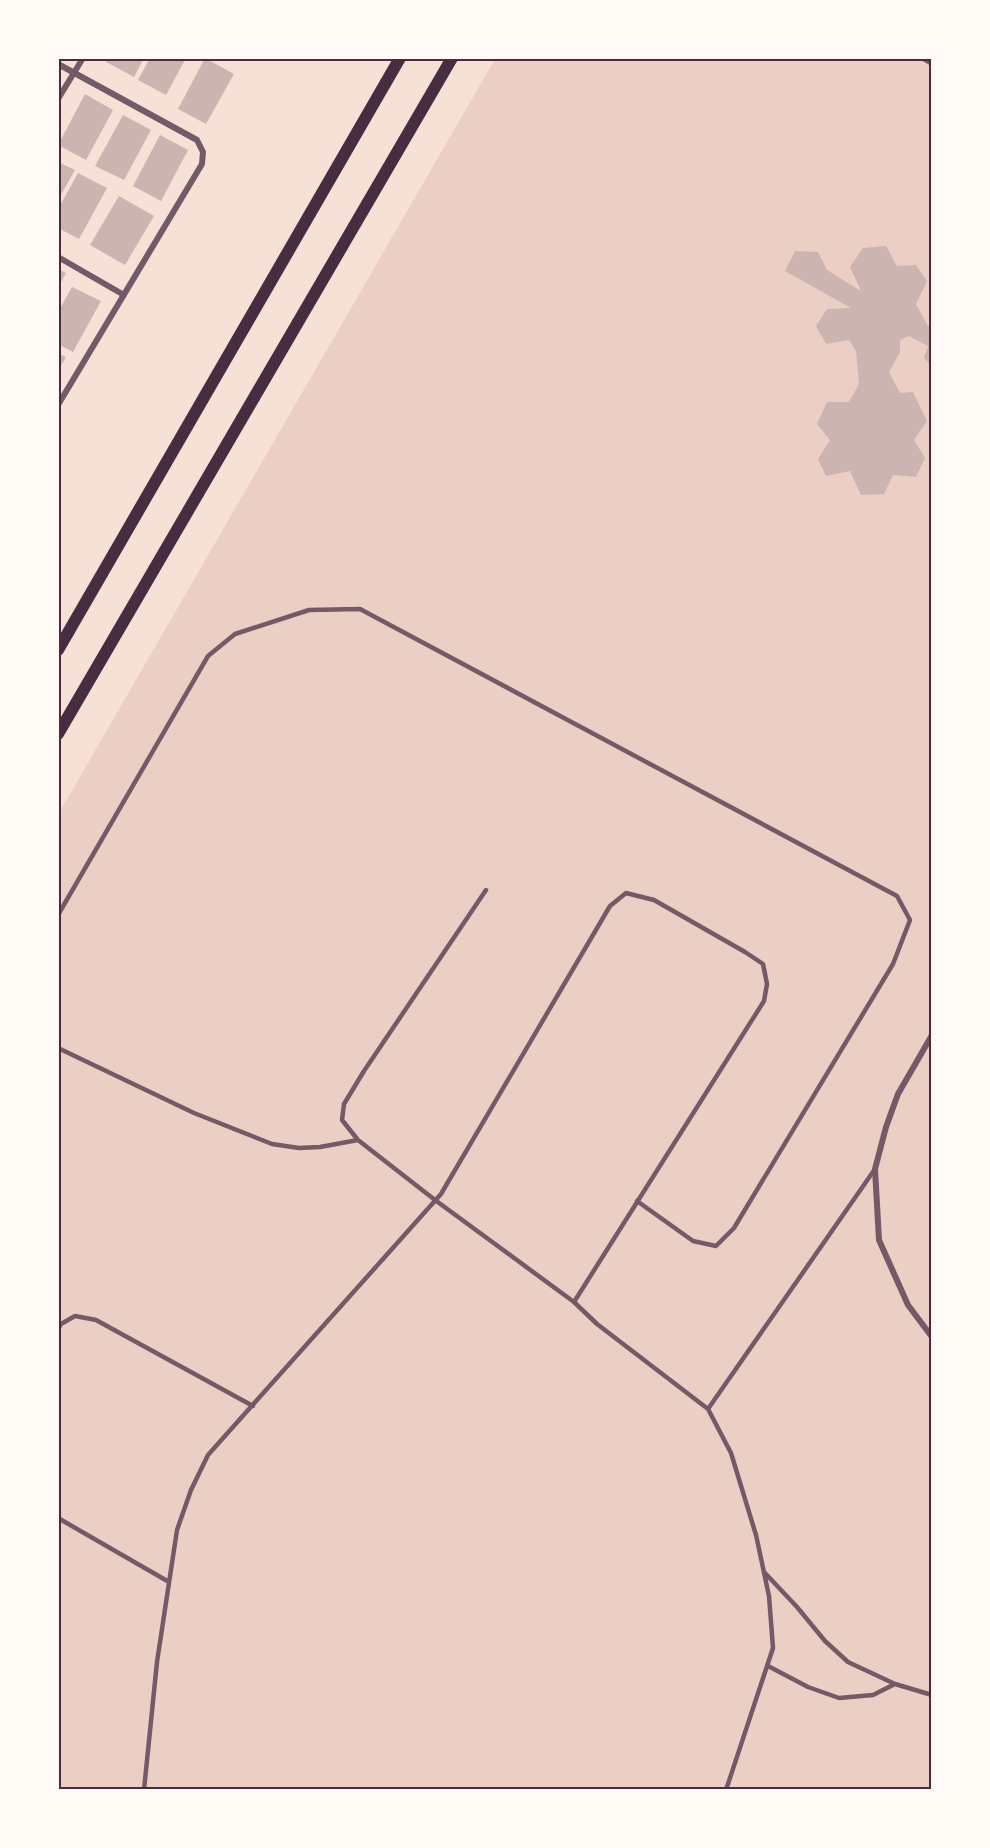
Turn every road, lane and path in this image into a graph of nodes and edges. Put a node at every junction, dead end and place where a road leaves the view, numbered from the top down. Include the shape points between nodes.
1 (82, 58) edge
2 (400, 58) edge
3 (923, 58) edge
4 (450, 59) edge
5 (932, 63) edge
6 (58, 64) edge
7 (74, 73) junction
8 (58, 99) edge
9 (58, 256) edge
10 (124, 295) junction
11 (58, 405) edge
12 (58, 650) edge
13 (58, 734) edge
14 (486, 890) dead end
15 (58, 915) edge
16 (932, 1035) edge
17 (58, 1048) edge
18 (358, 1140) junction
19 (875, 1169) junction
20 (435, 1200) junction
21 (637, 1201) junction
22 (574, 1302) junction
23 (58, 1329) edge
24 (932, 1337) edge
25 (253, 1406) junction
26 (708, 1409) junction
27 (58, 1518) edge
28 (764, 1572) junction
29 (169, 1582) junction
30 (768, 1666) junction
31 (896, 1684) junction
32 (932, 1695) edge
33 (144, 1790) edge
34 (726, 1790) edge

1 - 7 street
2 - 12 main road
3 - 5 street
4 - 13 main road
6 - 7 street
7 - 8 street
7 - 10 street via 197,140 202,152 202,164
9 - 10 street
10 - 11 street
14 - 18 lane via 344,1104 342,1120
15 - 21 lane via 208,656 235,634 309,610 360,609 897,896 910,920 893,964 734,1228 716,1245 693,1241
16 - 19 street via 898,1094
17 - 18 lane via 194,1113 272,1144 299,1148
18 - 20 lane
19 - 24 street via 879,1240 908,1305
19 - 26 lane
20 - 21 lane via 610,906 626,893 654,900 745,952 762,964 767,984 764,1001
20 - 22 lane
20 - 25 lane
21 - 22 lane
22 - 26 lane
23 - 25 lane via 75,1316 96,1320
25 - 29 lane via 208,1455 195,1481 177,1530
26 - 28 lane via 730,1453
27 - 29 lane
28 - 30 lane via 773,1648
28 - 31 lane via 825,1641 849,1662
29 - 33 lane
30 - 31 lane via 839,1698 873,1695
30 - 34 lane
31 - 32 lane

